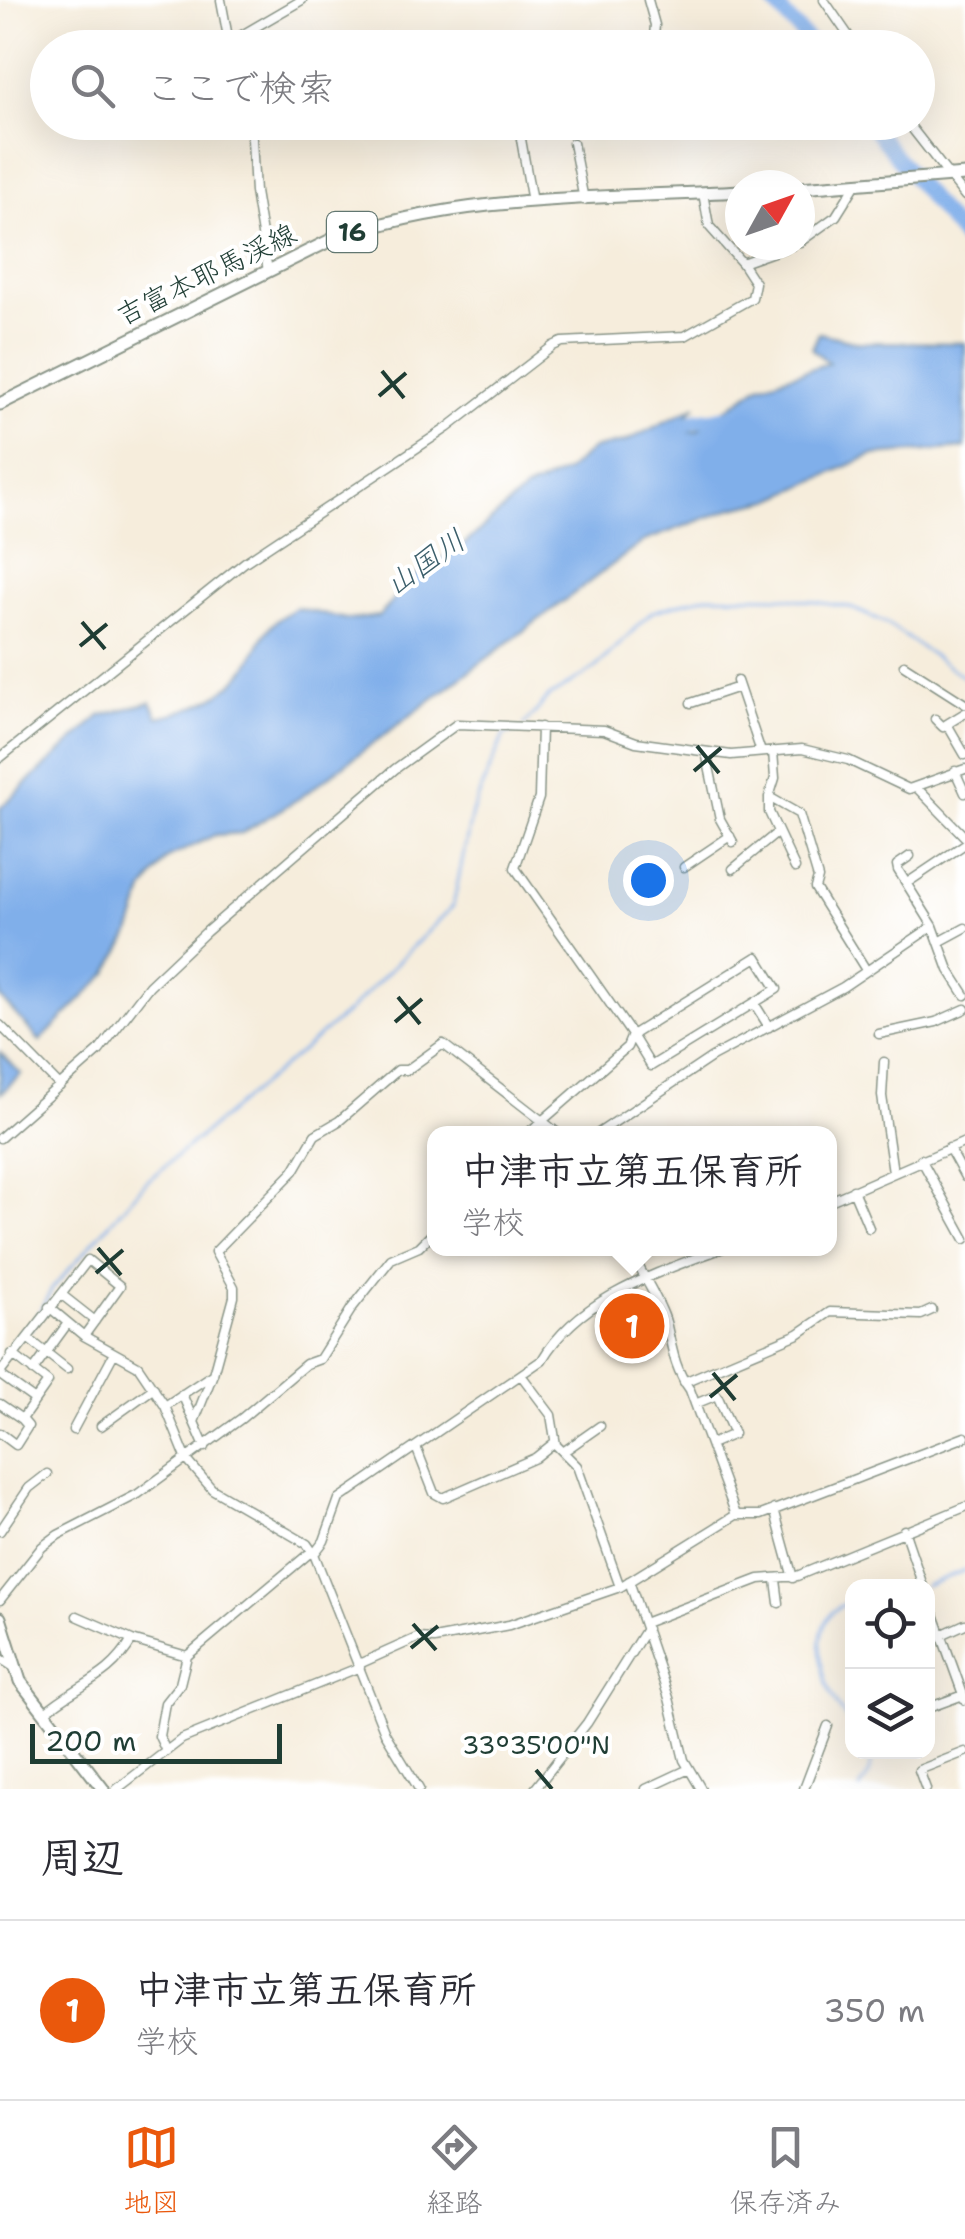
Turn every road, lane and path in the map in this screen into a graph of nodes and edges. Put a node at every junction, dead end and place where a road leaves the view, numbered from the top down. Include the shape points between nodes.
1 (221, 0) edge
2 (302, 0) edge
3 (648, 0) edge
4 (824, 0) edge
5 (227, 30) edge
6 (254, 30) edge
7 (655, 30) edge
8 (845, 30) edge
9 (251, 140) edge
10 (521, 140) edge
11 (919, 140) edge
12 (573, 144) dead end
13 (965, 176) edge
14 (946, 179) junction
15 (856, 184) junction
16 (815, 187) edge
17 (725, 192) edge
18 (703, 193) junction
19 (965, 196) edge
20 (584, 200) junction
21 (532, 203) junction
22 (815, 231) edge
23 (750, 260) edge
24 (742, 263) junction
25 (268, 271) junction
26 (0, 404) edge
27 (904, 665) dead end
28 (692, 703) dead end
29 (965, 704) edge
30 (965, 713) edge
31 (934, 719) dead end
32 (947, 724) junction
33 (540, 726) junction
34 (773, 750) junction
35 (706, 752) junction
36 (761, 752) junction
37 (965, 755) edge
38 (0, 758) edge
39 (965, 769) edge
40 (954, 771) junction
41 (917, 788) junction
42 (965, 794) edge
43 (769, 796) junction
44 (778, 832) junction
45 (965, 841) edge
46 (910, 856) dead end
47 (684, 867) dead end
48 (796, 868) dead end
49 (733, 869) dead end
50 (907, 882) junction
51 (934, 926) junction
52 (965, 928) edge
53 (941, 941) junction
54 (866, 970) junction
55 (965, 995) edge
56 (754, 1003) junction
57 (965, 1009) edge
58 (0, 1025) edge
59 (769, 1026) junction
60 (632, 1034) junction
61 (880, 1034) dead end
62 (702, 1035) junction
63 (712, 1057) junction
64 (884, 1062) dead end
65 (60, 1086) junction
66 (544, 1120) junction
67 (537, 1126) edge
68 (550, 1126) edge
69 (609, 1126) edge
70 (0, 1138) edge
71 (965, 1142) edge
72 (949, 1148) junction
73 (921, 1159) junction
74 (892, 1172) junction
75 (965, 1177) edge
76 (854, 1190) junction
77 (837, 1198) edge
78 (870, 1228) dead end
79 (427, 1239) edge
80 (965, 1239) edge
81 (633, 1256) edge
82 (696, 1256) edge
83 (642, 1279) junction
84 (62, 1295) junction
85 (49, 1307) junction
86 (932, 1310) dead end
87 (95, 1321) junction
88 (68, 1324) junction
89 (84, 1336) junction
90 (30, 1340) dead end
91 (47, 1353) junction
92 (12, 1354) junction
93 (113, 1354) junction
94 (68, 1368) dead end
95 (34, 1371) junction
96 (0, 1374) edge
97 (213, 1374) junction
98 (521, 1375) junction
99 (684, 1382) junction
100 (154, 1388) junction
101 (182, 1394) junction
102 (35, 1400) junction
103 (0, 1404) edge
104 (695, 1404) junction
105 (165, 1406) junction
106 (22, 1419) junction
107 (194, 1422) junction
108 (101, 1426) dead end
109 (600, 1426) dead end
110 (73, 1430) dead end
111 (0, 1433) edge
112 (965, 1436) edge
113 (556, 1442) junction
114 (711, 1444) junction
115 (205, 1446) junction
116 (416, 1447) junction
117 (564, 1452) junction
118 (187, 1460) junction
119 (47, 1474) dead end
120 (965, 1507) edge
121 (774, 1510) junction
122 (736, 1515) junction
123 (0, 1530) edge
124 (904, 1530) junction
125 (313, 1552) junction
126 (793, 1578) junction
127 (921, 1579) edge
128 (776, 1580) junction
129 (625, 1584) junction
130 (0, 1600) edge
131 (779, 1602) dead end
132 (77, 1616) dead end
133 (0, 1618) edge
134 (935, 1618) edge
135 (965, 1624) edge
136 (645, 1626) junction
137 (941, 1635) junction
138 (935, 1637) edge
139 (132, 1640) junction
140 (186, 1656) junction
141 (0, 1658) edge
142 (360, 1665) junction
143 (12, 1666) junction
144 (964, 1697) edge
145 (935, 1706) edge
146 (44, 1712) junction
147 (828, 1726) dead end
148 (165, 1748) junction
149 (965, 1752) edge
150 (689, 1769) junction
151 (923, 1788) edge
152 (103, 1789) edge
153 (117, 1789) edge
154 (419, 1789) edge
155 (535, 1789) edge
156 (646, 1789) edge
157 (701, 1789) edge
158 (804, 1789) edge

1 - 5 street
2 - 6 street
3 - 7 street
4 - 8 street
9 - 25 street
10 - 21 street
11 - 14 street
12 - 20 street
13 - 14 main road
14 - 15 main road
14 - 19 street
15 - 16 main road
15 - 22 street via 836,216
17 - 18 main road, 吉富本耶馬渓線 / 16
18 - 20 main road, 吉富本耶馬渓線 / 16
18 - 24 street via 709,226
20 - 21 main road, 吉富本耶馬渓線 / 16
21 - 25 main road, 吉富本耶馬渓線 / 16 via 402,217 334,238
23 - 24 street
24 - 38 street via 755,283 752,298 686,336 553,346 446,428 246,562
25 - 26 main road, 吉富本耶馬渓線 / 16
27 - 29 street
28 - 36 street via 738,684
30 - 32 street
31 - 32 street
32 - 37 street
33 - 35 street via 604,730
33 - 60 street via 540,798 515,868
33 - 65 street via 457,724 443,732 206,932
34 - 36 street
34 - 41 street via 822,752
34 - 43 street
35 - 36 street
35 - 47 street via 720,818 732,839
39 - 40 street
40 - 41 street
40 - 42 street
41 - 45 street
43 - 44 street
43 - 54 street via 799,814 818,878 815,888
44 - 48 street
44 - 49 street
45 - 50 street
46 - 50 street via 897,865
50 - 51 street
51 - 53 street
51 - 54 street
52 - 53 street
53 - 55 street
54 - 59 street
56 - 59 street
56 - 60 street via 777,989 756,958
56 - 62 street
57 - 61 street
58 - 65 street
59 - 63 street
60 - 62 street via 650,1066
60 - 66 street via 626,1047
62 - 63 street
63 - 69 street
64 - 74 street
65 - 70 street
66 - 67 street
66 - 68 street
66 - 97 street via 443,1044 398,1070 315,1135 294,1171 215,1252 234,1297
71 - 72 street
72 - 73 street
72 - 75 street
73 - 74 street
73 - 80 street
74 - 76 street
76 - 77 street
76 - 78 street
79 - 115 street via 391,1259 320,1359
81 - 83 street
82 - 83 street
83 - 98 street via 558,1333 542,1360
83 - 99 street via 666,1323
84 - 85 street
84 - 87 street
84 - 87 street via 88,1260 120,1286
85 - 88 street
85 - 92 street
86 - 99 street via 830,1312 798,1334
87 - 89 street
88 - 89 street
88 - 91 street
89 - 93 street
90 - 91 street
91 - 94 street
91 - 95 street
92 - 95 street
92 - 96 street
93 - 100 street via 138,1366
93 - 110 street
95 - 102 street via 48,1382
96 - 102 street
97 - 101 street
97 - 107 street
98 - 113 street via 551,1415
98 - 116 street
99 - 104 street
100 - 105 street
100 - 108 street
101 - 105 street
101 - 107 street
102 - 106 street
103 - 106 street
104 - 114 street
104 - 114 street via 717,1395 734,1434
105 - 118 street
106 - 111 street via 28,1426 16,1445
107 - 115 street
109 - 117 street
112 - 121 street
113 - 116 street via 535,1458 443,1498 434,1493
113 - 117 street
114 - 122 street
115 - 118 street
116 - 125 street via 339,1500
117 - 129 street via 578,1466
118 - 125 street via 230,1502
118 - 130 street via 58,1535
119 - 123 street
120 - 124 street
121 - 122 street
121 - 126 street
122 - 129 street
124 - 126 street
124 - 127 street
125 - 140 street
125 - 142 street
126 - 128 street
128 - 131 street
128 - 136 street via 758,1579
129 - 136 street
129 - 142 street via 509,1624 417,1638
132 - 139 street
133 - 143 main road
134 - 137 street
135 - 137 street
136 - 150 street
136 - 155 street via 596,1710
137 - 138 street
137 - 144 street
139 - 140 street
139 - 146 street via 106,1675
140 - 148 street via 180,1684 165,1703 159,1736
141 - 143 street
142 - 148 street
142 - 154 street via 384,1733
143 - 146 main road
144 - 145 street
146 - 152 main road
147 - 158 street
148 - 153 street
149 - 151 street via 918,1770
150 - 156 street
150 - 157 street

